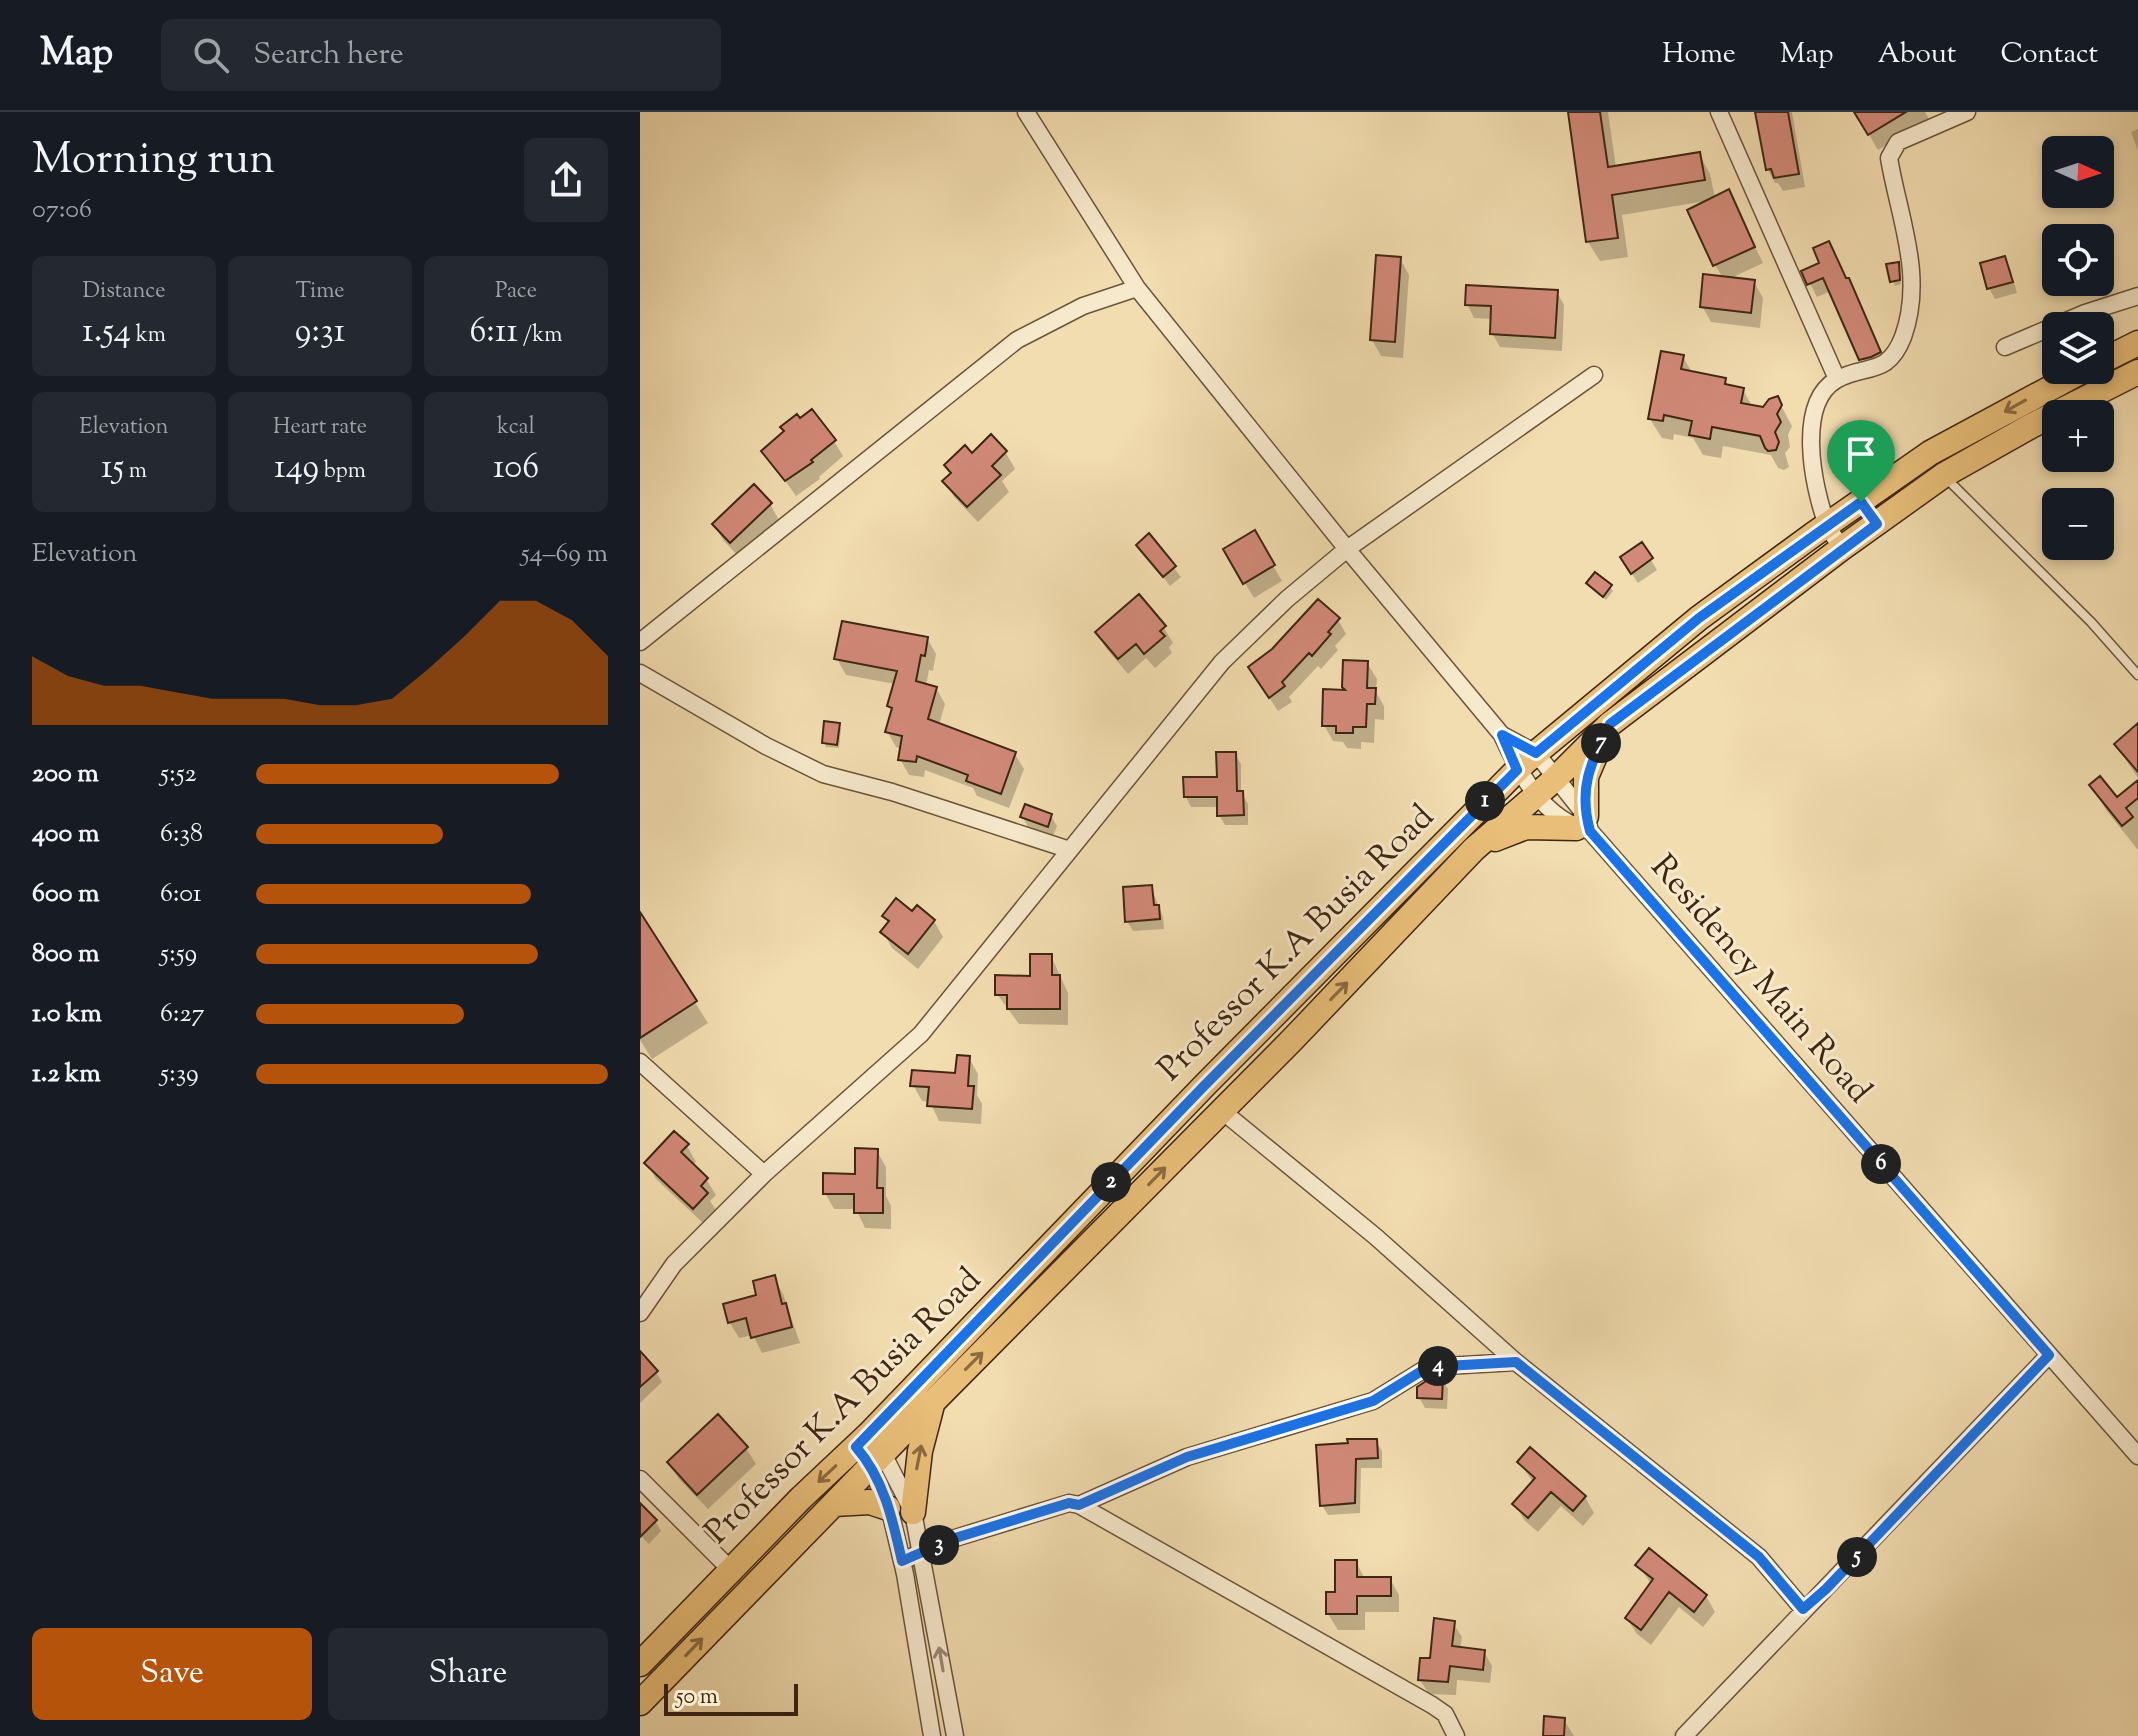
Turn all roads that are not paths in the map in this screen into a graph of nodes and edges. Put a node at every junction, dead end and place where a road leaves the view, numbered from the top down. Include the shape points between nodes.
1 (1026, 112) edge
2 (1719, 112) edge
3 (1967, 112) edge
4 (1137, 288) junction
5 (2138, 296) edge
6 (2138, 343) edge
7 (2005, 347) dead end
8 (2114, 355) edge
9 (2138, 372) edge
10 (1594, 375) dead end
11 (1837, 379) junction
12 (2058, 384) edge
13 (1944, 475) junction
14 (1861, 502) junction
15 (1877, 524) junction
16 (1827, 526) junction
17 (1842, 548) junction
18 (1347, 549) junction
19 (640, 642) edge
20 (640, 673) edge
21 (2138, 675) edge
22 (1610, 724) junction
23 (1502, 735) junction
24 (1526, 761) junction
25 (1555, 779) junction
26 (1536, 796) junction
27 (1584, 825) junction
28 (1474, 849) junction
29 (1070, 850) junction
30 (640, 1062) edge
31 (1221, 1110) junction
32 (764, 1174) junction
33 (640, 1313) edge
34 (2049, 1355) junction
35 (1516, 1362) junction
36 (932, 1403) junction
37 (870, 1449) junction
38 (2138, 1456) edge
39 (640, 1479) edge
40 (834, 1504) junction
41 (1079, 1505) junction
42 (888, 1508) junction
43 (913, 1512) junction
44 (922, 1553) junction
45 (902, 1561) junction
46 (731, 1570) junction
47 (1803, 1609) junction
48 (640, 1664) edge
49 (640, 1703) edge
50 (932, 1736) edge
51 (955, 1736) edge
52 (1456, 1736) edge
53 (1684, 1736) edge

1 - 4 street
2 - 11 street
3 - 11 street via 1898,142 1889,158 1913,274 1909,318 1888,362
4 - 18 street
4 - 19 street via 1083,306 1017,340
5 - 7 street
6 - 8 main road
9 - 13 main road, Professor K.A Busia Road
10 - 18 street
11 - 16 street via 1822,391 1810,443
12 -> 14 main road, Professor K.A Busia Road via 1930,453
13 - 15 main road, Professor K.A Busia Road
13 - 21 lane
14 - 15 main road
14 - 16 main road, Professor K.A Busia Road
15 - 17 main road, Professor K.A Busia Road
16 - 17 street
16 - 24 main road, Professor K.A Busia Road via 1699,618
17 - 22 main road, Professor K.A Busia Road
18 - 23 street
18 - 29 street via 1222,662
20 - 29 street via 823,774
22 - 25 main road, Professor K.A Busia Road
22 - 27 main road via 1586,777
23 - 24 street
23 - 24 street
24 - 25 street
24 - 26 street
24 - 37 main road, Professor K.A Busia Road via 1204,1086
25 - 26 main road, Professor K.A Busia Road
25 - 27 street
26 - 27 street
26 - 28 main road, Professor K.A Busia Road
27 - 28 main road via 1526,827
27 - 34 street, Residency Main Road
31 -> 28 main road, Professor K.A Busia Road
29 - 32 street via 921,1034
30 - 32 street
31 - 35 street via 1376,1237
36 -> 31 main road, Professor K.A Busia Road
32 - 33 street via 674,1264
34 - 38 street, Residency Main Road
34 - 47 street
35 - 41 street via 1428,1367 1373,1401 1187,1457
35 - 47 street via 1759,1557
36 - 37 main road, Professor K.A Busia Road
43 -> 36 main road
37 - 40 main road, Professor K.A Busia Road
37 - 42 street
37 - 43 street
37 -> 46 main road, Professor K.A Busia Road via 801,1498
39 - 46 street
40 - 42 main road via 870,1502
49 -> 40 main road, Professor K.A Busia Road
41 - 44 street via 1069,1503
41 - 52 street via 1432,1705 1445,1714
42 - 45 street
43 - 44 street
44 - 45 street
51 -> 44 street
45 - 50 street
46 - 48 main road, Professor K.A Busia Road
47 - 53 street

